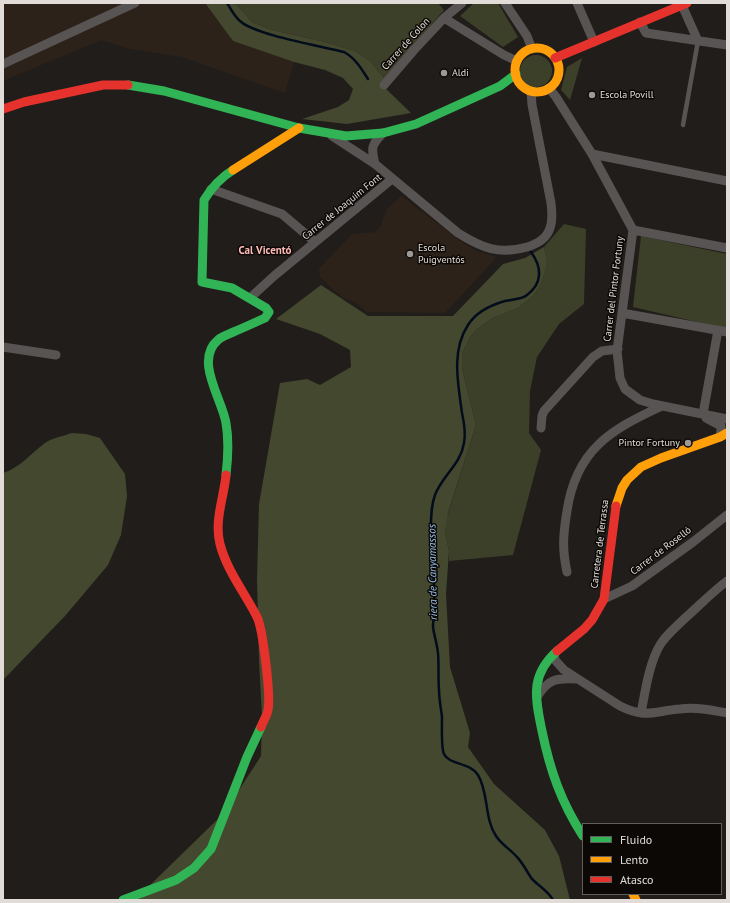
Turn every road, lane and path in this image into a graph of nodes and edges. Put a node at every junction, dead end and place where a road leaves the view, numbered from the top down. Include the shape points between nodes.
1 (135, 3) edge
2 (462, 3) edge
3 (505, 3) edge
4 (577, 3) edge
5 (683, 4) edge
6 (444, 18) junction
7 (640, 22) junction
8 (698, 41) junction
9 (594, 42) junction
10 (727, 45) edge
11 (532, 49) junction
12 (555, 58) junction
13 (517, 61) junction
14 (3, 64) edge
15 (516, 74) junction
16 (384, 85) dead end
17 (521, 85) junction
18 (500, 86) junction
19 (549, 88) junction
20 (531, 91) junction
21 (3, 110) edge
22 (683, 125) dead end
23 (299, 128) junction
24 (329, 134) junction
25 (383, 134) junction
26 (592, 154) junction
27 (375, 164) junction
28 (392, 179) junction
29 (727, 181) edge
30 (211, 189) junction
31 (633, 230) junction
32 (315, 242) junction
33 (727, 248) edge
34 (250, 298) junction
35 (622, 313) junction
36 (723, 331) edge
37 (3, 347) edge
38 (618, 349) junction
39 (56, 355) dead end
40 (662, 406) junction
41 (700, 414) junction
42 (727, 419) edge
43 (542, 428) dead end
44 (723, 435) edge
45 (727, 515) edge
46 (567, 572) dead end
47 (727, 581) edge
48 (604, 600) junction
49 (554, 654) junction
50 (577, 679) junction
51 (537, 697) junction
52 (641, 713) junction
53 (727, 713) edge
54 (582, 834) edge
55 (123, 900) edge

1 - 14 street
2 - 6 street, Carrer de Colon
3 - 11 street via 527,36
4 - 9 street
5 - 7 street
5 - 8 street
6 - 13 street
6 - 16 street, Carrer de Colon
7 - 8 street via 646,33
7 - 9 street
8 - 10 street
8 - 22 lane
9 - 12 street
11 - 12 street via 545,50
11 - 13 street
12 - 19 street via 558,75
13 - 15 street
15 - 17 street
15 - 18 street
17 - 18 street
17 - 20 street
18 - 25 street via 416,124
19 - 20 street via 540,92
19 - 26 street, Carrer del Pintor Fortuny
20 - 28 street via 552,217 547,235 535,245 508,251 480,246 458,233
21 - 23 street via 24,102 68,92 104,85 128,85 164,90
23 - 24 street
23 - 30 street via 221,178
24 - 25 street
24 - 27 street
25 - 27 street via 372,148
26 - 29 street
26 - 31 street, Carrer del Pintor Fortuny
27 - 28 street
28 - 32 street, Carrer de Joaquim Font
30 - 32 street via 282,214
30 - 34 street via 204,200 202,282 232,288
31 - 33 street
31 - 35 street, Carrer del Pintor Fortuny
32 - 34 street, Carrer de Joaquim Font
34 - 55 street via 266,308 269,312 267,316 218,339 211,348 208,358 213,384 225,414 228,442 219,539 261,628 269,698 268,710 246,757 215,841 206,855 194,868 176,880
35 - 36 street
35 - 38 street, Carrer del Pintor Fortuny
36 - 41 street
37 - 39 street
38 - 40 street, Carrer del Pintor Fortuny via 620,378 625,389 640,400
38 - 43 street via 602,351 593,357 544,411
40 - 41 street, Carrer del Pintor Fortuny
40 - 46 street via 616,430 599,444 579,470 569,499 563,541
41 - 42 street, Carrer del Pintor Fortuny
41 - 44 street, Carrer del Pintor Fortuny via 721,426
44 - 48 street, Carretera de Terrassa via 654,460 633,473 627,480 617,498 614,512
45 - 48 street, Carrer de Roselló via 632,586
47 - 52 street via 660,644 646,687
48 - 49 street, Carretera de Terrassa via 584,629
49 - 50 street via 558,665
49 - 51 street, Carretera de Terrassa via 540,674
50 - 51 street via 562,678 551,681 543,687
50 - 52 street via 620,706
51 - 54 street, Carretera de Terrassa via 547,756 558,790
52 - 53 street via 694,708

